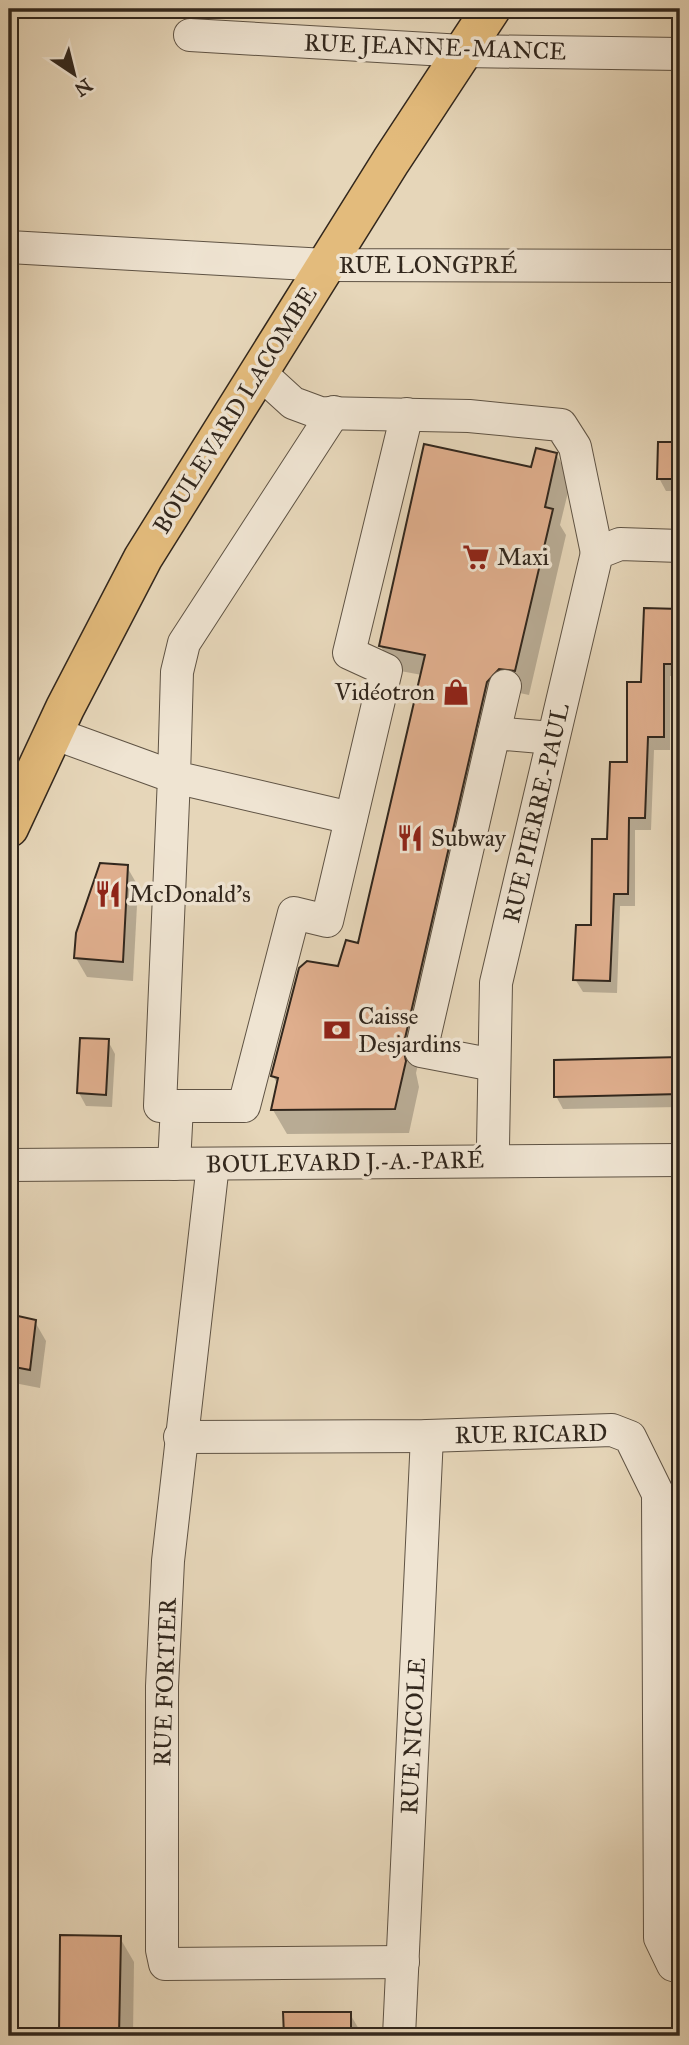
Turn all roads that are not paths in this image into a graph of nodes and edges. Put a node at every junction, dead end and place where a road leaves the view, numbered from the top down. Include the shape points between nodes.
1 (491, 9) edge
2 (190, 35) dead end
3 (463, 51) junction
4 (680, 54) edge
5 (9, 247) edge
6 (326, 264) junction
7 (680, 266) edge
8 (258, 371) junction
9 (334, 412) junction
10 (407, 414) junction
11 (680, 545) edge
12 (597, 553) junction
13 (505, 686) dead end
14 (53, 733) junction
15 (494, 733) junction
16 (553, 738) junction
17 (174, 776) junction
18 (351, 818) junction
19 (9, 828) edge
20 (494, 1065) junction
21 (177, 1106) junction
22 (680, 1160) edge
23 (496, 1161) junction
24 (174, 1164) junction
25 (213, 1164) junction
26 (9, 1165) edge
27 (427, 1436) junction
28 (180, 1437) junction
29 (403, 1962) junction
30 (680, 1966) edge
31 (399, 2036) edge

1 - 3 main road, BOULEVARD LACOMBE
2 - 3 street, RUE JEANNE-MANCE
3 - 4 street, RUE JEANNE-MANCE
3 - 6 main road, BOULEVARD LACOMBE
5 - 6 street, RUE LONGPRÉ
6 - 7 street, RUE LONGPRÉ
6 - 8 main road, BOULEVARD LACOMBE
8 - 9 street via 293,403 320,413
8 - 14 main road, BOULEVARD LACOMBE via 143,558
9 - 10 street
9 - 17 street via 184,643 177,672
10 - 12 street via 561,425 575,447
10 - 18 street via 349,653 386,670
11 - 12 street via 620,544
12 - 16 street, RUE PIERRE-PAUL
13 - 15 street
14 - 17 street
14 - 19 main road, BOULEVARD LACOMBE
15 - 16 street
15 - 20 street via 421,1051
16 - 20 street, RUE PIERRE-PAUL via 496,983
17 - 18 street
17 - 21 street via 160,1106
18 - 21 street via 327,921 294,913 244,1106
20 - 23 street, RUE PIERRE-PAUL
21 - 24 street
22 - 23 street, BOULEVARD J.-A.-PARÉ
23 - 25 street, BOULEVARD J.-A.-PARÉ
24 - 25 street, BOULEVARD J.-A.-PARÉ
24 - 26 street, BOULEVARD J.-A.-PARÉ
25 - 28 street, RUE FORTIER
27 - 28 street, RUE RICARD
27 - 29 street, RUE NICOLE
27 - 30 street, RUE RICARD via 612,1430 630,1437 647,1471 657,1494 660,1938 673,1965
28 - 29 street, RUE FORTIER via 162,1686 165,1964
29 - 31 street, RUE NICOLE

